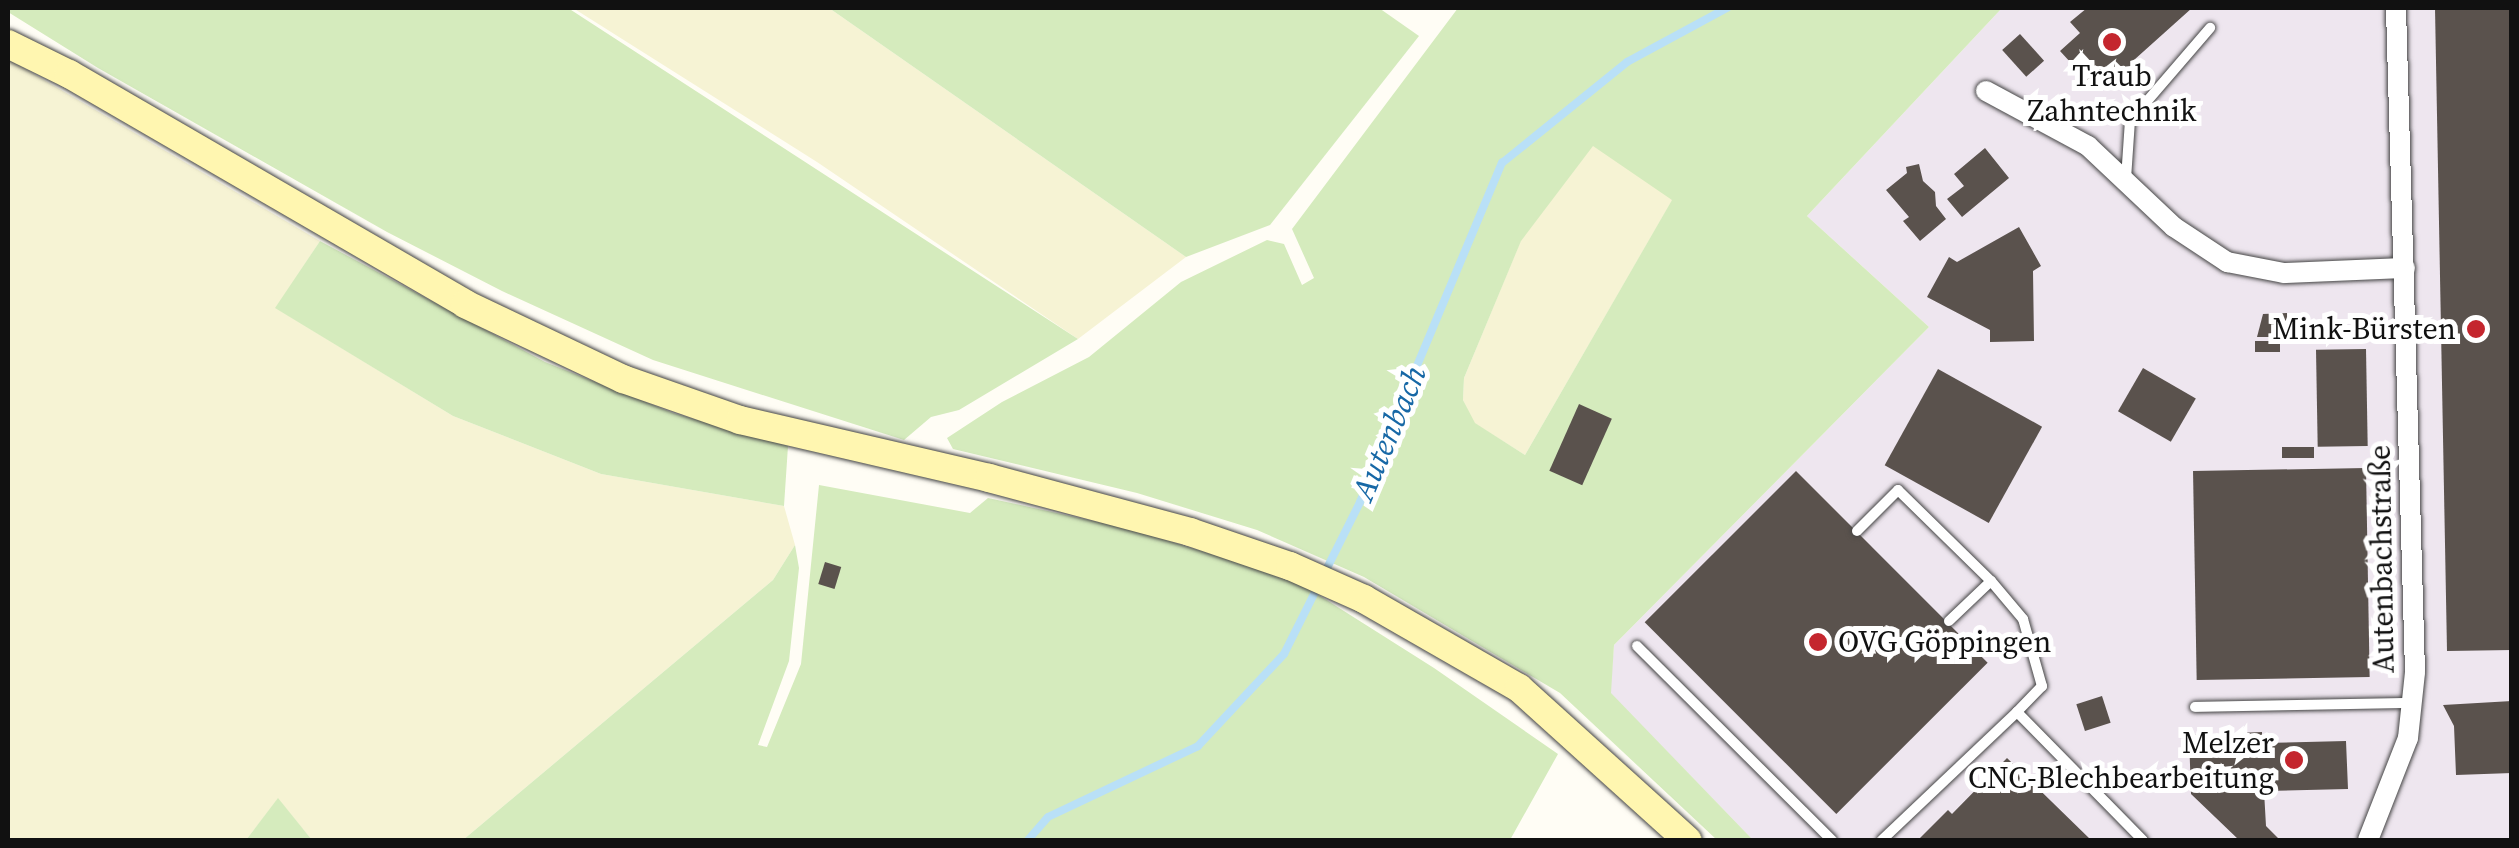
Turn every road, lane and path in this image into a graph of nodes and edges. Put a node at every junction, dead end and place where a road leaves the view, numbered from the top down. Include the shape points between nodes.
1 (2396, 8) edge
2 (2210, 28) dead end
3 (8, 44) edge
4 (1986, 91) dead end
5 (2126, 185) junction
6 (2405, 268) junction
7 (1857, 530) dead end
8 (1991, 581) junction
9 (1949, 621) dead end
10 (1638, 646) dead end
11 (2413, 702) junction
12 (2195, 707) dead end
13 (2017, 712) junction
14 (1687, 840) edge
15 (1832, 840) edge
16 (1882, 840) edge
17 (2143, 840) edge
18 (2368, 840) edge

1 - 6 street, Autenbachstraße
2 - 5 lane via 2130,121
3 - 14 street via 465,304 623,379 740,420 1190,532 1364,599 1520,688
4 - 5 street via 2088,146
5 - 6 street via 2227,262 2284,273
6 - 11 street, Autenbachstraße
7 - 8 lane via 1898,490
8 - 9 lane
8 - 13 lane via 2023,619 2042,686
10 - 15 lane
11 - 12 lane
11 - 18 street, Autenbachstraße via 2408,738
13 - 16 lane
13 - 17 lane

